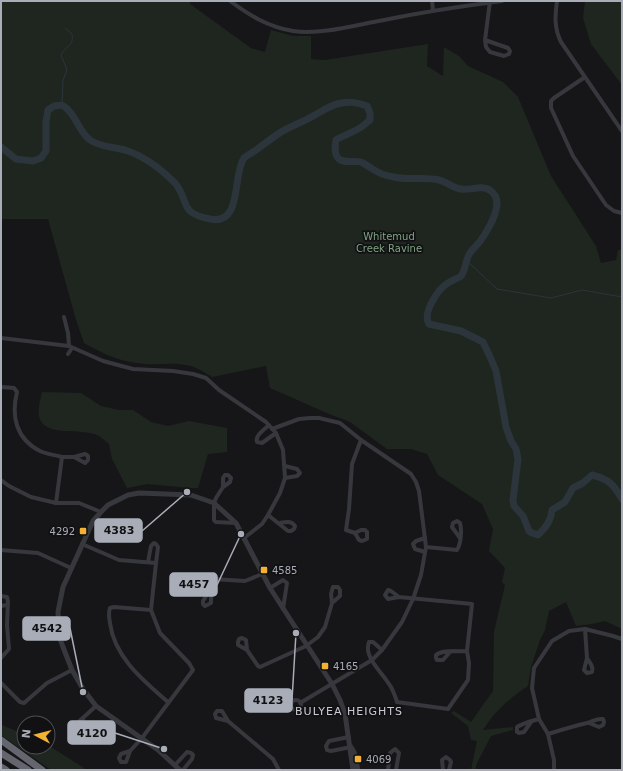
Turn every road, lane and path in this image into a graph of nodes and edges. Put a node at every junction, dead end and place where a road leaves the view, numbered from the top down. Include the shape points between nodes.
1 (230, 1) edge
2 (432, 1) edge
3 (502, 1) edge
4 (557, 1) edge
5 (490, 2) edge
6 (434, 10) junction
7 (485, 40) junction
8 (585, 77) junction
9 (622, 131) edge
10 (622, 214) edge
11 (64, 317) dead end
12 (1, 338) edge
13 (70, 347) junction
14 (68, 354) dead end
15 (1, 387) edge
16 (269, 426) junction
17 (274, 431) junction
18 (361, 440) junction
19 (62, 457) junction
20 (74, 457) dead end
21 (285, 466) junction
22 (285, 478) junction
23 (1, 480) edge
24 (223, 487) dead end
25 (56, 503) junction
26 (214, 503) junction
27 (101, 512) junction
28 (268, 515) junction
29 (236, 523) junction
30 (279, 523) dead end
31 (355, 533) dead end
32 (244, 538) junction
33 (425, 538) junction
34 (460, 538) dead end
35 (82, 544) junction
36 (1, 550) edge
37 (425, 550) junction
38 (148, 562) junction
39 (156, 563) junction
40 (71, 568) junction
41 (262, 574) junction
42 (270, 588) junction
43 (210, 590) dead end
44 (1, 596) edge
45 (399, 597) dead end
46 (413, 599) junction
47 (332, 603) dead end
48 (7, 605) junction
49 (1, 606) edge
50 (283, 609) junction
51 (151, 610) junction
52 (585, 629) junction
53 (622, 639) edge
54 (306, 646) junction
55 (247, 650) dead end
56 (382, 650) junction
57 (467, 651) junction
58 (450, 652) dead end
59 (1, 658) edge
60 (587, 658) dead end
61 (372, 660) junction
62 (72, 670) junction
63 (1, 683) edge
64 (332, 684) junction
65 (168, 702) junction
66 (300, 703) dead end
67 (96, 706) junction
68 (83, 718) dead end
69 (539, 719) junction
70 (228, 721) dead end
71 (530, 722) dead end
72 (589, 723) dead end
73 (548, 734) junction
74 (348, 737) junction
75 (142, 738) junction
76 (1, 740) edge
77 (350, 747) junction
78 (130, 751) dead end
79 (1, 752) edge
80 (175, 765) junction
81 (1, 766) edge
82 (6, 770) edge
83 (28, 770) edge
84 (42, 770) edge
85 (180, 770) edge
86 (183, 770) edge
87 (279, 770) edge
88 (353, 770) edge
89 (358, 770) edge
90 (388, 770) edge
91 (396, 770) edge
92 (443, 770) edge
93 (448, 770) edge
94 (554, 770) edge

1 - 6 street via 259,20 288,30 300,31 326,30
2 - 6 street
3 - 5 street
4 - 8 street via 555,20 558,35
5 - 6 street
5 - 7 street
7 - 7 street via 508,48 509,54 504,56 490,52
8 - 9 street
8 - 10 street via 552,100 552,110 573,156 606,205
11 - 13 street
12 - 13 street
13 - 14 street
13 - 16 street via 103,361 133,369 173,371 206,378
15 - 19 street via 14,388 17,392 14,404 15,417 23,438 41,452
16 - 17 street
16 - 17 street via 258,435 257,442 262,443
17 - 18 street via 299,419 319,418 340,423
17 - 21 street via 283,450
18 - 31 street via 352,464 346,530
18 - 33 street via 410,474 416,482
19 - 20 street
19 - 25 street
21 - 22 street
21 - 22 street via 297,469 300,473 298,476
22 - 28 street
23 - 25 street via 31,496
24 - 26 street
25 - 27 street via 79,503
26 - 27 street via 191,495 139,493 119,499
26 - 29 street
26 - 29 street via 215,521
27 - 35 street
28 - 30 street
28 - 32 street via 262,524
29 - 32 street
32 - 41 street
33 - 37 street
33 - 37 street via 416,540 413,544 415,549
34 - 37 street via 457,550
35 - 38 street via 119,560
35 - 40 street
36 - 40 street via 38,553
37 - 46 street via 421,575
38 - 39 street
38 - 39 street via 154,543 158,547
39 - 51 street
40 - 62 street via 63,587 58,612 59,636
41 - 42 street
41 - 43 street via 244,581 213,579
42 - 50 street
42 - 50 street via 283,580 287,583
44 - 48 street via 8,599
45 - 46 street
46 - 56 street via 402,622
46 - 57 street via 472,604
47 - 54 street via 325,627 318,637
48 - 49 street
48 - 59 street via 9,650
50 - 54 street
51 - 65 street via 160,633 193,670
51 - 65 street via 110,608 111,631 120,654 144,681
52 - 53 street
52 - 60 street
52 - 69 street via 569,631 552,641 534,668 532,688
54 - 55 street via 260,667
54 - 64 street
56 - 61 street
56 - 61 street via 374,642 369,642
57 - 58 street
57 - 61 street via 468,680 448,709 397,702 390,685
61 - 64 street
62 - 63 street via 47,683 24,703
62 - 67 street
64 - 66 street
64 - 74 street via 345,714
65 - 75 street
67 - 68 street
67 - 75 street
69 - 71 street
69 - 73 street
70 - 87 street via 273,759
72 - 73 street
73 - 94 street
74 - 77 street
74 - 77 street via 329,742 326,746 327,750 331,751
75 - 78 street
75 - 80 street
76 - 84 highway
77 - 88 street
77 - 89 street via 354,752
79 - 83 highway
80 - 85 street
80 - 86 street via 187,752 191,753 192,759
81 - 82 highway
90 - 91 street via 390,753 394,749 399,754
92 - 93 street via 442,760 446,757 451,762

